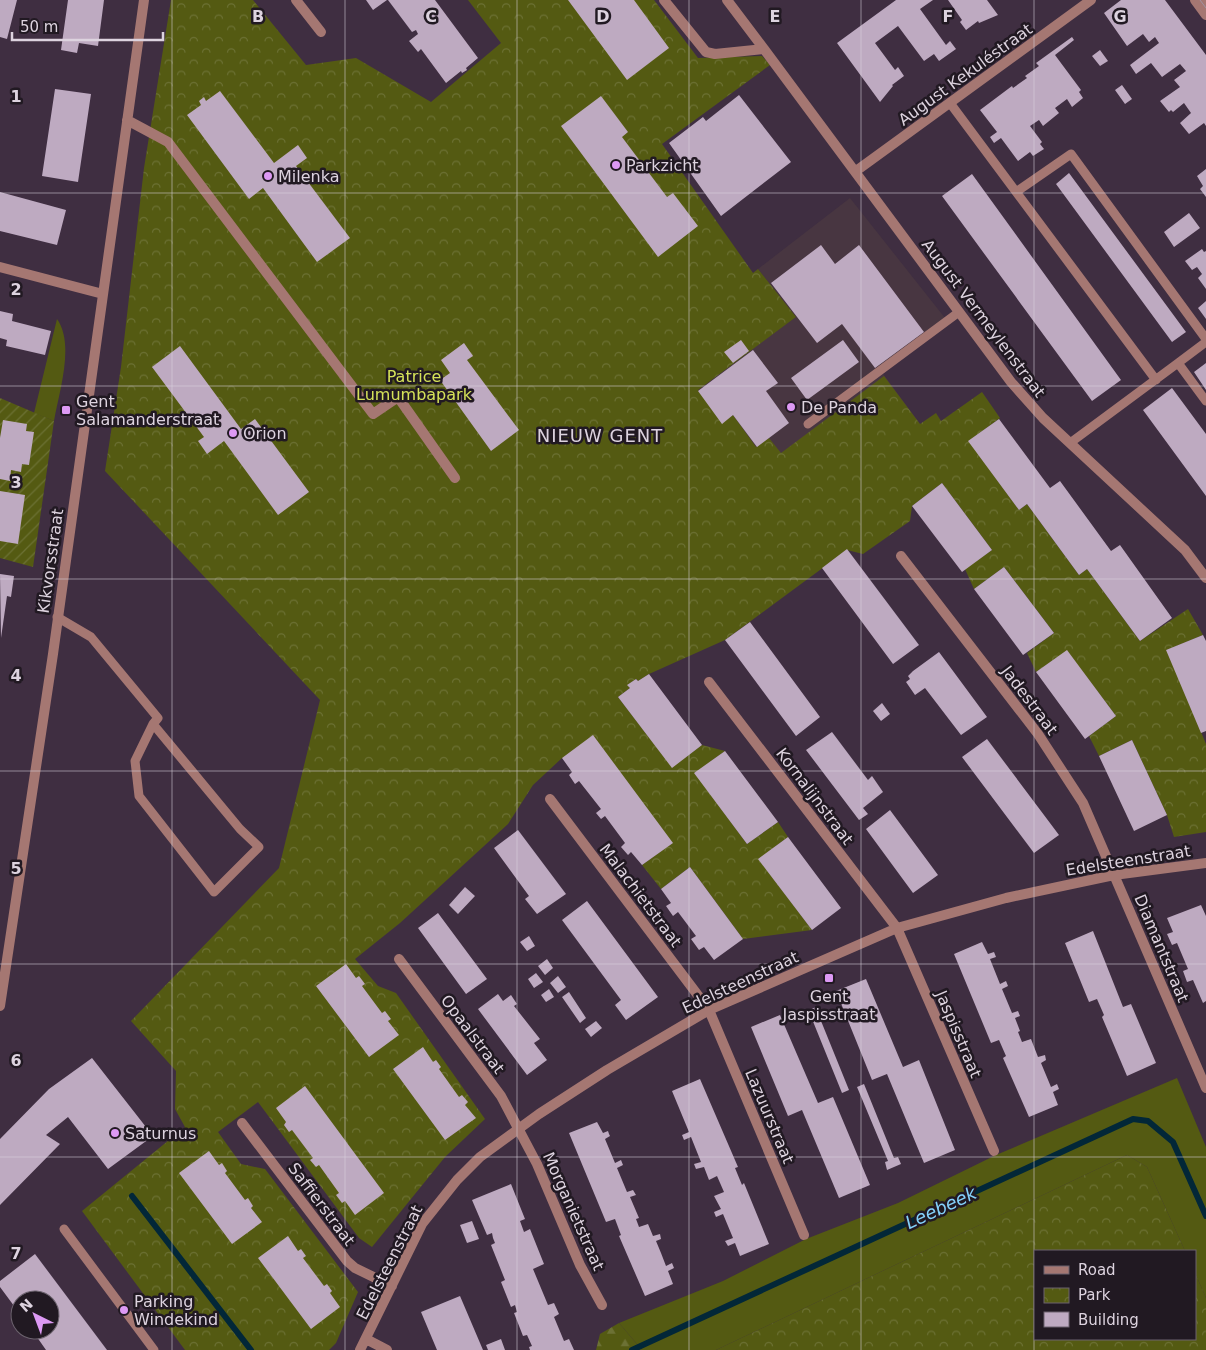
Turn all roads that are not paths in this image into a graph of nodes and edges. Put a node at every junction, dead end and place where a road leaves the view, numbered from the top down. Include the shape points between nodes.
1 (144, 0) edge
2 (296, 0) edge
3 (664, 0) edge
4 (728, 0) edge
5 (1091, 0) edge
6 (1195, 0) edge
7 (1204, 0) edge
8 (1206, 3) edge
9 (1206, 15) edge
10 (320, 32) dead end
11 (764, 49) junction
12 (950, 103) junction
13 (127, 120) junction
14 (856, 171) junction
15 (1016, 192) junction
16 (0, 267) edge
17 (103, 294) junction
18 (959, 312) junction
19 (1206, 340) edge
20 (1178, 363) junction
21 (1156, 380) junction
22 (1206, 401) edge
23 (808, 424) dead end
24 (1070, 443) junction
25 (456, 478) dead end
26 (901, 556) dead end
27 (1206, 578) edge
28 (58, 616) junction
29 (708, 682) dead end
30 (153, 724) junction
31 (550, 798) dead end
32 (1206, 863) edge
33 (1114, 875) junction
34 (897, 928) junction
35 (399, 959) dead end
36 (2, 978) edge
37 (0, 1006) edge
38 (708, 1010) junction
39 (1206, 1088) edge
40 (242, 1123) dead end
41 (519, 1129) junction
42 (994, 1151) dead end
43 (64, 1229) dead end
44 (804, 1235) dead end
45 (392, 1286) junction
46 (602, 1305) dead end
47 (366, 1339) junction
48 (154, 1350) edge
49 (360, 1350) edge
50 (387, 1350) edge

1 - 13 street, Kikvorsstraat
2 - 10 street
3 - 11 street via 706,52
4 - 11 street, August Vermeylenstraat
5 - 12 street, August Kekuléstraat
6 - 9 street
7 - 8 lane
11 - 14 street, August Vermeylenstraat
12 - 14 street, August Kekuléstraat
12 - 15 lane
13 - 17 street, Kikvorsstraat
13 - 25 street via 168,142 373,414 398,397
14 - 18 street, August Vermeylenstraat
15 - 19 lane via 1071,154
15 - 21 lane
16 - 17 street
17 - 28 street, Kikvorsstraat
18 - 23 lane
18 - 24 street, August Vermeylenstraat via 1011,382
19 - 20 lane
20 - 21 lane
20 - 22 lane
21 - 24 lane
24 - 27 street, August Vermeylenstraat via 1185,550
26 - 33 street, Jadestraat via 1038,734 1082,803
28 - 30 lane via 91,637 158,718
28 - 36 street, Kikvorsstraat
29 - 34 street, Kornalijnstraat
30 - 30 lane via 240,829 259,847 214,892 139,796 135,761
31 - 38 street, Malachietstraat
32 - 33 street, Edelsteenstraat
33 - 34 street, Edelsteenstraat via 1006,898
33 - 39 street, Diamantstraat
34 - 38 street, Edelsteenstraat
34 - 42 street, Jaspisstraat
35 - 41 street, Opaalstraat via 501,1096
36 - 37 street, Kikvorsstraat
38 - 41 street, Edelsteenstraat via 607,1070
38 - 44 street, Lazuurstraat
40 - 45 street, Saffierstraat via 348,1262
41 - 45 street, Edelsteenstraat via 480,1157 439,1200 422,1224
41 - 46 street, Morganietstraat via 538,1164 580,1266
43 - 48 lane
45 - 47 street, Edelsteenstraat
47 - 49 street, Edelsteenstraat
47 - 50 street

